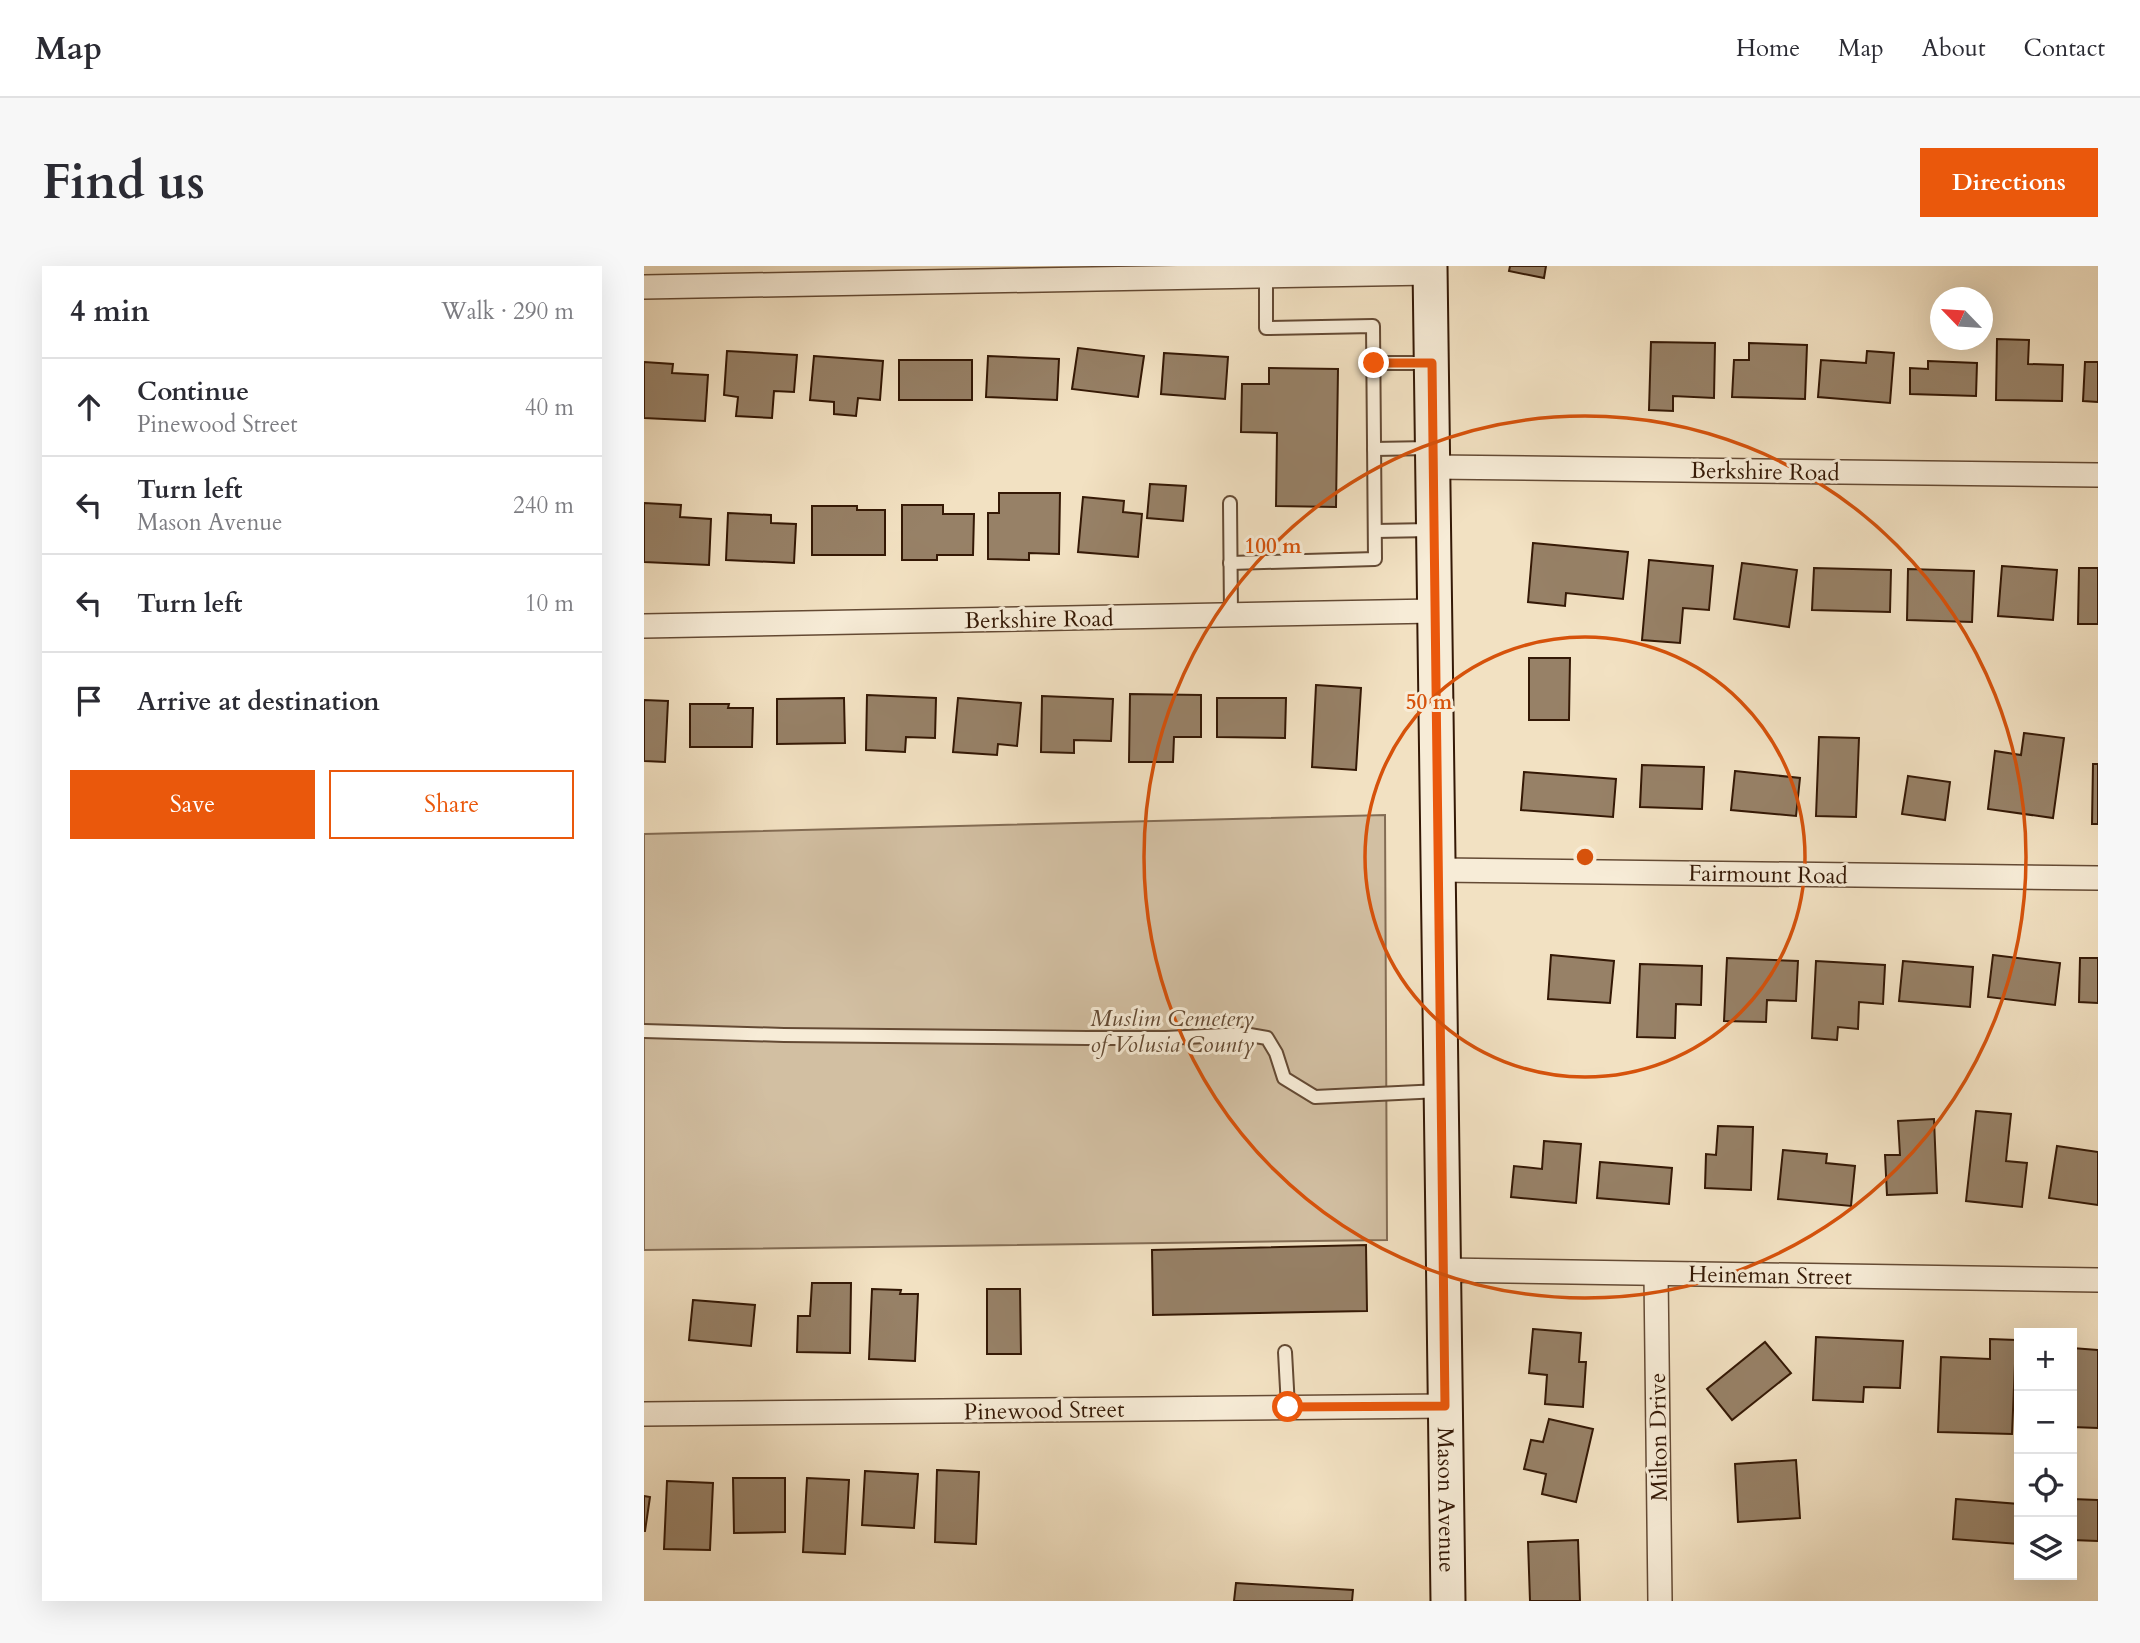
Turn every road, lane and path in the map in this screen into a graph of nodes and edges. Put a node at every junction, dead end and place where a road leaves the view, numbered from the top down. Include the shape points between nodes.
1 (1430, 269) edge
2 (1266, 276) junction
3 (644, 287) edge
4 (1374, 363) junction
5 (1432, 363) junction
6 (1374, 449) junction
7 (1433, 457) junction
8 (2098, 474) edge
9 (1230, 503) dead end
10 (1434, 530) junction
11 (1375, 531) junction
12 (1230, 563) junction
13 (1434, 611) junction
14 (1231, 615) junction
15 (644, 626) edge
16 (1439, 870) junction
17 (2098, 878) edge
18 (644, 1031) edge
19 (1441, 1091) junction
20 (1443, 1270) junction
21 (1656, 1274) junction
22 (2098, 1280) edge
23 (1285, 1352) dead end
24 (1445, 1406) junction
25 (1288, 1407) junction
26 (644, 1413) edge
27 (1448, 1601) edge
28 (1660, 1601) edge

1 - 2 street
1 - 5 main road, Mason Avenue
2 - 3 street
2 - 4 lane via 1266,328 1373,326
4 - 5 lane
4 - 6 lane
5 - 7 main road, Mason Avenue
6 - 7 lane
6 - 11 lane
7 - 8 street, Berkshire Road
7 - 10 main road, Mason Avenue
9 - 12 lane
10 - 11 lane
10 - 13 main road, Mason Avenue
11 - 12 lane via 1375,559
12 - 14 lane
13 - 14 street, Berkshire Road
13 - 16 main road, Mason Avenue
14 - 15 street, Berkshire Road
16 - 17 street, Fairmount Road
16 - 19 main road, Mason Avenue
18 - 19 lane via 1087,1038 1244,1034 1267,1038 1284,1078 1315,1097
19 - 20 main road, Mason Avenue
20 - 21 street, Heineman Street
20 - 24 main road, Mason Avenue
21 - 22 street, Heineman Street
21 - 28 street, Milton Drive
23 - 25 lane
24 - 25 street, Pinewood Street
24 - 27 main road, Mason Avenue
25 - 26 street, Pinewood Street

